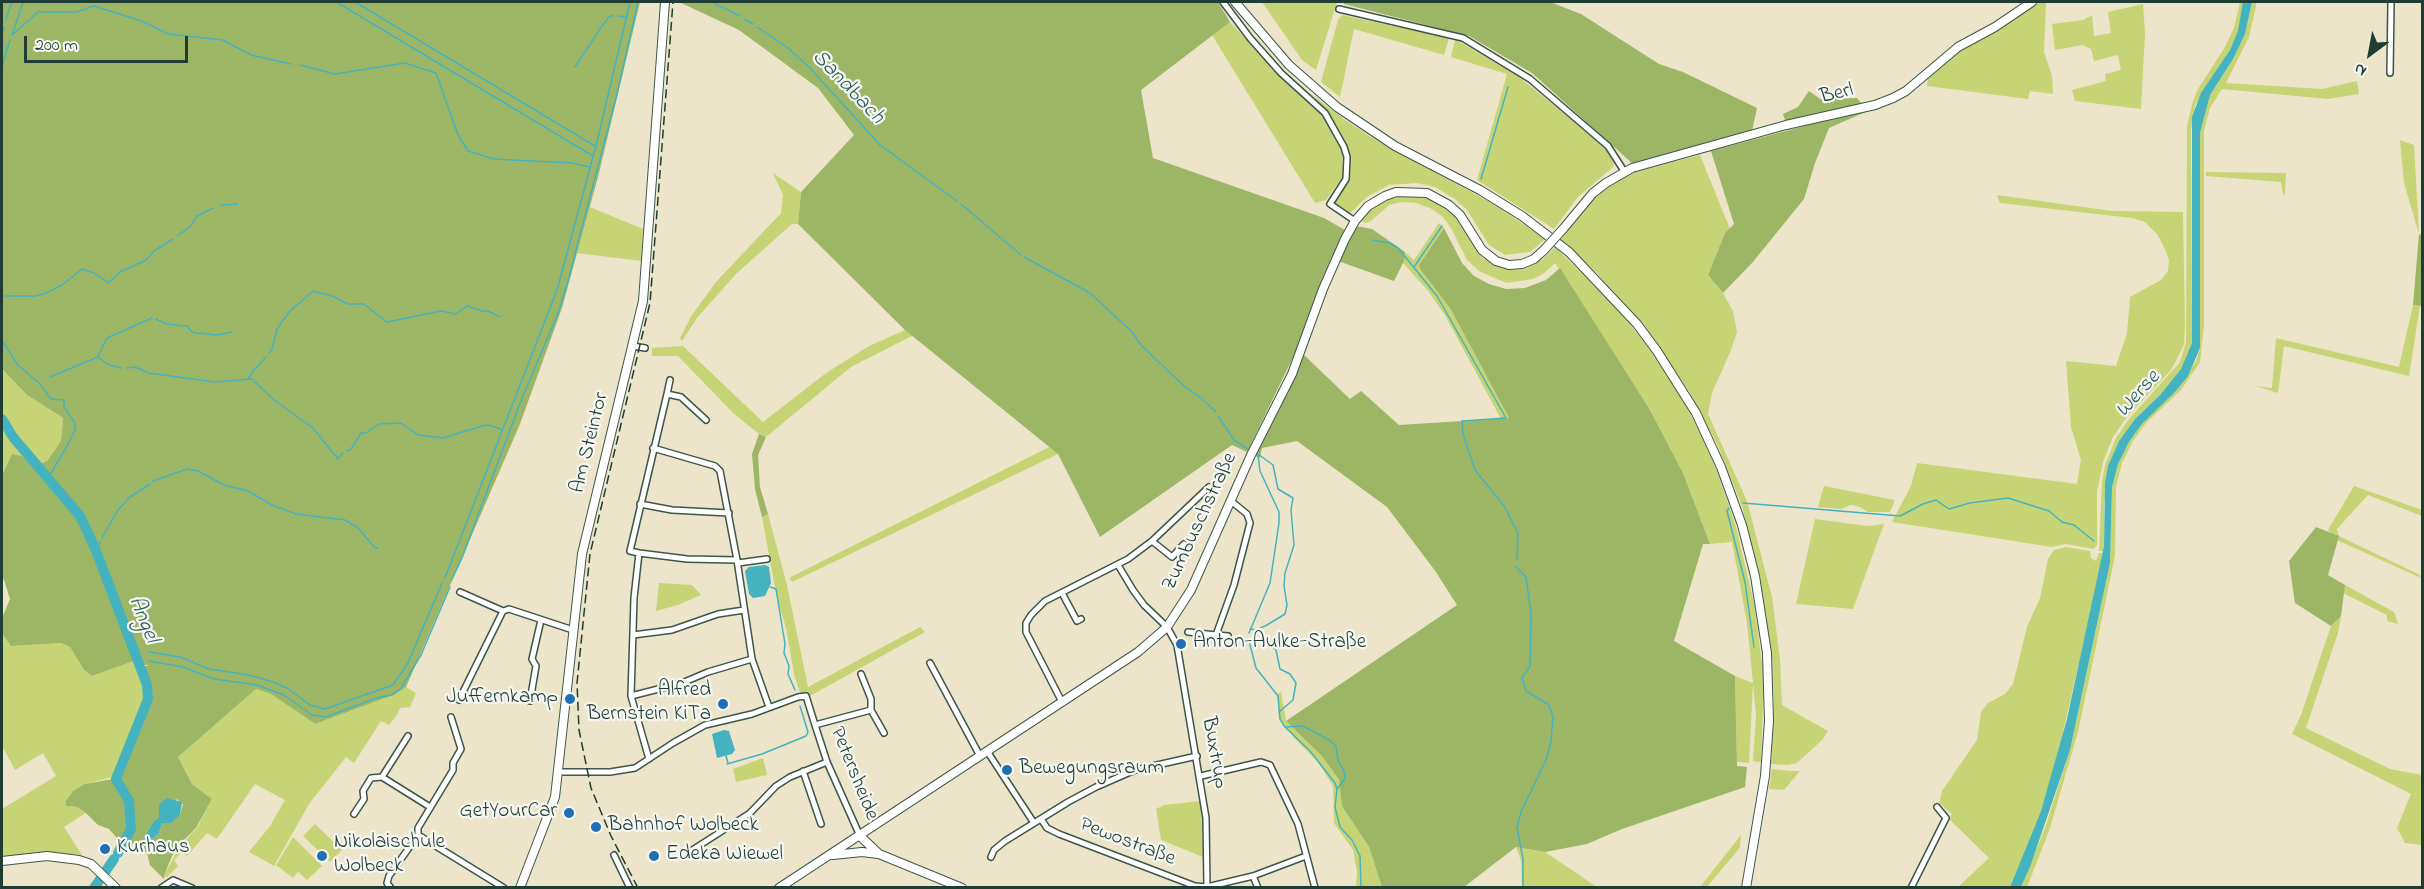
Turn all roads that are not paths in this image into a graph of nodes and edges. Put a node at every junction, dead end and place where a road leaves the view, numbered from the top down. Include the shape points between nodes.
1 (665, 2) edge
2 (1223, 2) edge
3 (1235, 2) edge
4 (2032, 2) edge
5 (2391, 2) edge
6 (1339, 9) dead end
7 (2390, 73) dead end
8 (1624, 171) junction
9 (1355, 221) junction
10 (633, 346) junction
11 (645, 348) dead end
12 (670, 380) dead end
13 (667, 394) junction
14 (706, 420) dead end
15 (653, 448) junction
16 (1209, 487) dead end
17 (1231, 501) junction
18 (640, 504) junction
19 (729, 513) junction
20 (1152, 541) junction
21 (1184, 544) dead end
22 (639, 553) junction
23 (767, 559) dead end
24 (738, 561) junction
25 (1119, 565) junction
26 (460, 592) dead end
27 (1062, 593) junction
28 (744, 610) junction
29 (504, 611) junction
30 (1081, 619) dead end
31 (541, 620) junction
32 (1167, 627) junction
33 (573, 630) junction
34 (1188, 632) dead end
35 (633, 635) junction
36 (1216, 635) junction
37 (1228, 636) dead end
38 (752, 659) junction
39 (930, 663) dead end
40 (861, 674) dead end
41 (631, 696) junction
42 (459, 700) dead end
43 (530, 701) dead end
44 (1062, 702) junction
45 (769, 707) junction
46 (871, 710) junction
47 (451, 717) dead end
48 (815, 725) junction
49 (884, 733) dead end
50 (408, 736) dead end
51 (983, 754) junction
52 (1197, 756) junction
53 (649, 759) junction
54 (827, 762) junction
55 (802, 771) junction
56 (558, 772) junction
57 (1201, 776) junction
58 (382, 777) junction
59 (430, 807) junction
60 (1937, 807) dead end
61 (354, 814) dead end
62 (1041, 819) junction
63 (1034, 823) junction
64 (821, 824) dead end
65 (418, 835) junction
66 (860, 836) junction
67 (879, 854) junction
68 (614, 855) dead end
69 (684, 856) dead end
70 (829, 856) junction
71 (1306, 856) junction
72 (991, 857) dead end
73 (2, 861) edge
74 (1253, 876) junction
75 (786, 886) edge
76 (1208, 887) edge
77 (116, 888) edge
78 (161, 888) edge
79 (192, 888) edge
80 (391, 888) edge
81 (504, 888) edge
82 (520, 888) edge
83 (630, 888) edge
84 (962, 888) edge
85 (1258, 888) edge
86 (1315, 888) edge
87 (1746, 888) edge
88 (1911, 888) edge

1 - 10 street, Am Steintor via 645,282
2 - 9 street via 1281,73 1325,113 1347,157 1346,179 1330,204
3 - 87 street via 1290,65 1337,107 1395,146 1522,216 1569,252 1624,309 1657,351 1696,413 1734,500 1749,550 1767,652 1767,755
4 - 8 street, Berl via 1958,47 1893,98
5 - 7 street
6 - 8 street via 1463,38 1530,79 1608,146
8 - 9 street, Berl, bridge via 1593,193 1544,250 1522,264 1496,261 1482,250 1460,215 1437,197 1396,192 1368,206
9 - 17 street, Zumbuschstraße via 1323,289 1292,374
10 - 11 street
10 - 33 street, Am Steintor via 582,554
12 - 13 street
13 - 14 street via 681,397
13 - 15 street
15 - 18 street
15 - 19 street via 715,466 720,471
16 - 20 street
17 - 32 street, Zumbuschstraße via 1191,590
17 - 36 street via 1247,514 1249,531
18 - 19 street
18 - 22 street via 630,551
19 - 24 street
20 - 21 street via 1172,557
20 - 25 street
22 - 24 street
22 - 35 street
23 - 24 street
24 - 28 street
25 - 27 street
25 - 32 street via 1138,598
26 - 29 street
27 - 30 street via 1077,621
27 - 44 street via 1038,608 1026,628
28 - 35 street via 718,614 672,630
28 - 38 street
29 - 31 street via 509,609
29 - 42 street
31 - 33 street
31 - 43 street via 532,659 536,666
32 - 44 street, Zumbuschstraße via 1138,652
32 - 52 street, Buxtrup via 1177,645
33 - 56 street, Am Steintor
34 - 36 street
35 - 41 street
36 - 37 street
38 - 41 street
38 - 45 street
39 - 51 street
40 - 46 street, Petersheide via 872,699
41 - 53 street
44 - 51 street, Zumbuschstraße
45 - 48 street, Petersheide via 806,696
45 - 53 street via 705,725
46 - 48 street, Petersheide
46 - 49 street, Petersheide
47 - 59 street via 461,749
48 - 54 street, Petersheide
50 - 58 street
51 - 63 street
51 - 66 street, Zumbuschstraße
52 - 57 street, Buxtrup
52 - 62 street via 1135,770
53 - 56 street via 624,771
54 - 55 street
54 - 66 street, Petersheide
55 - 64 street
55 - 69 street via 776,786 750,813
56 - 82 street, Am Steintor via 555,797
57 - 71 street via 1261,762 1270,765 1295,816
57 - 76 street, Buxtrup
58 - 59 street
58 - 61 street via 371,778
59 - 65 street
60 - 88 street via 1946,818
62 - 63 street
62 - 76 street, Pewostraße via 1047,828 1059,834 1183,883
63 - 72 street via 999,845
65 - 80 street via 389,876 387,884
65 - 81 street
66 - 67 street
66 - 70 street, Zumbuschstraße
67 - 70 street
67 - 84 street
68 - 83 street
70 - 75 street, Zumbuschstraße
71 - 74 street
71 - 86 street
73 - 77 street via 57,856 85,862
74 - 76 street
74 - 85 street
78 - 79 street via 172,880

